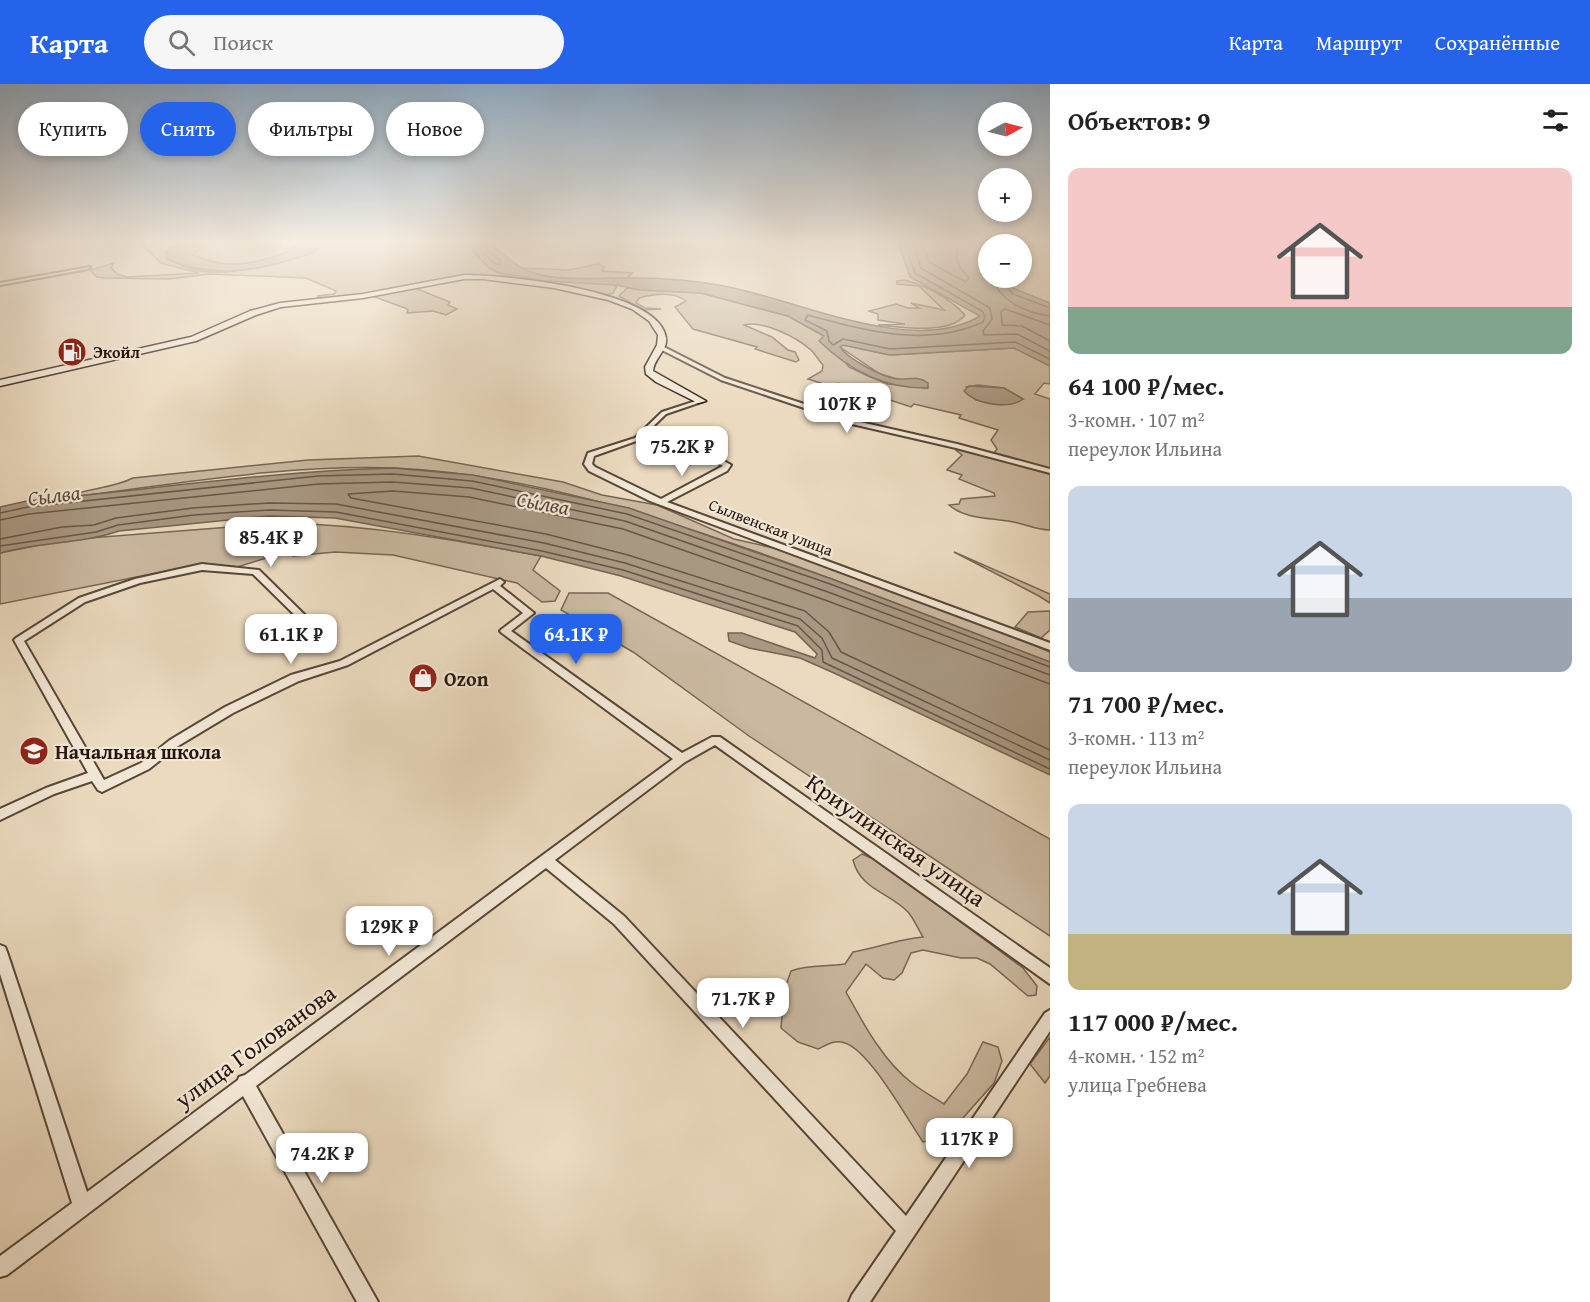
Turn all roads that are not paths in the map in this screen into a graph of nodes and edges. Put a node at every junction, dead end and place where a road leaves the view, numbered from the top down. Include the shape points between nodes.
1 (344, 299) edge
2 (604, 299) edge
3 (662, 348) junction
4 (0, 383) edge
5 (700, 401) joint
6 (702, 452) dead end
7 (1050, 471) edge
8 (662, 502) junction
9 (312, 628) dead end
10 (1050, 636) edge
11 (1046, 646) edge
12 (716, 740) joint
13 (681, 759) junction
14 (95, 775) junction
15 (0, 815) edge
16 (547, 861) junction
17 (0, 952) edge
18 (1050, 977) edge
19 (1050, 1018) edge
20 (245, 1083) junction
21 (82, 1205) junction
22 (907, 1230) junction
23 (0, 1268) edge
24 (368, 1302) edge
25 (860, 1302) edge

1 - 4 street via 280,305 193,339
2 - 3 street via 644,313 662,334
3 - 5 street via 649,365 651,375
3 - 7 street via 723,379 824,414
5 - 8 street, Сылвенская улица via 664,413 637,439 594,453 588,459 592,469
6 - 8 street via 727,465
8 - 11 street, Сылвенская улица
9 - 14 street via 256,572 202,567 138,581 82,600 19,640
10 - 11 street
12 - 13 street, улица Голованова
12 - 18 street, Криулинская улица
13 - 14 street via 505,631 529,613 497,583 344,663 295,678 229,710 145,766 102,787
13 - 16 street, улица Голованова
14 - 15 street
16 - 20 street, улица Голованова
16 - 22 street via 619,920
17 - 21 street
19 - 22 street
20 - 21 street, улица Голованова
20 - 24 street
21 - 23 street, улица Голованова
22 - 25 street

